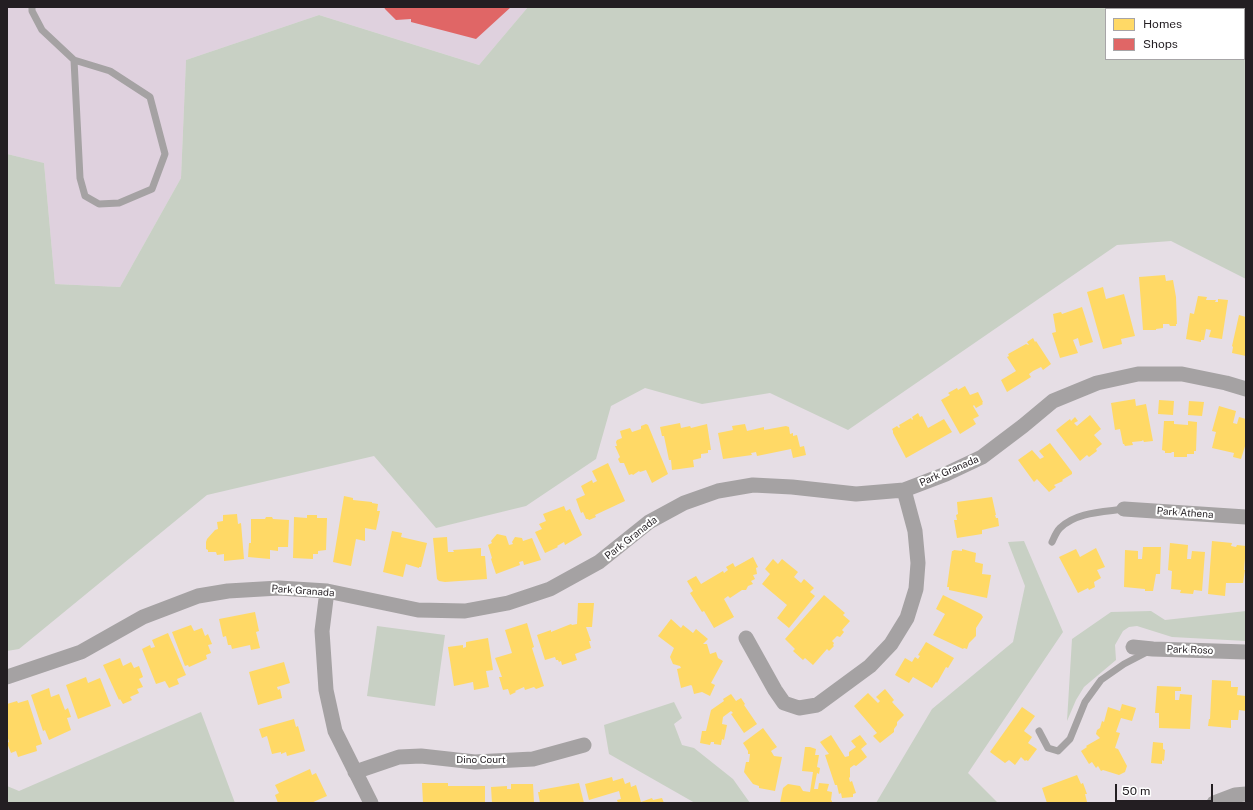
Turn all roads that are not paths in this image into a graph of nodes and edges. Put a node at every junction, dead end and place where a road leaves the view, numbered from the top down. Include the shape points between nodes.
1 (32, 7) edge
2 (74, 60) junction
3 (1246, 389) edge
4 (904, 490) junction
5 (1124, 509) joint
6 (1246, 517) edge
7 (1052, 542) dead end
8 (327, 591) junction
9 (746, 638) dead end
10 (1133, 647) dead end
11 (1153, 649) junction
12 (1246, 652) edge
13 (7, 677) edge
14 (1039, 731) dead end
15 (584, 745) dead end
16 (355, 772) junction
17 (1246, 794) edge
18 (371, 803) edge
19 (1214, 803) edge

1 - 2 lane via 42,30
2 - 2 lane via 80,178 85,196 99,204 119,203 152,189 165,154 150,97 110,71
3 - 4 street, Park Granada via 1182,374 1138,374 1097,383 1053,401 982,457
4 - 8 street, Park Granada via 856,494 753,485 718,491 684,503 649,522 599,562 550,589 508,603 465,611 418,610
4 - 9 street via 914,531 918,563 916,589 907,618 891,644 870,666 817,705 799,708 784,703
5 - 6 street, Park Athena
5 - 7 lane via 1089,514 1071,521 1059,529
8 - 13 street, Park Granada via 279,588 228,591 198,596 143,617 81,652
8 - 16 street via 322,631 326,690 335,731
10 - 11 street, Park Roso
11 - 12 street, Park Roso
11 - 14 lane via 1100,680 1085,702 1070,739 1058,751 1048,748
15 - 16 street, Dino Court via 533,759 475,762 421,756 399,757
16 - 18 street
17 - 19 street via 1234,795

